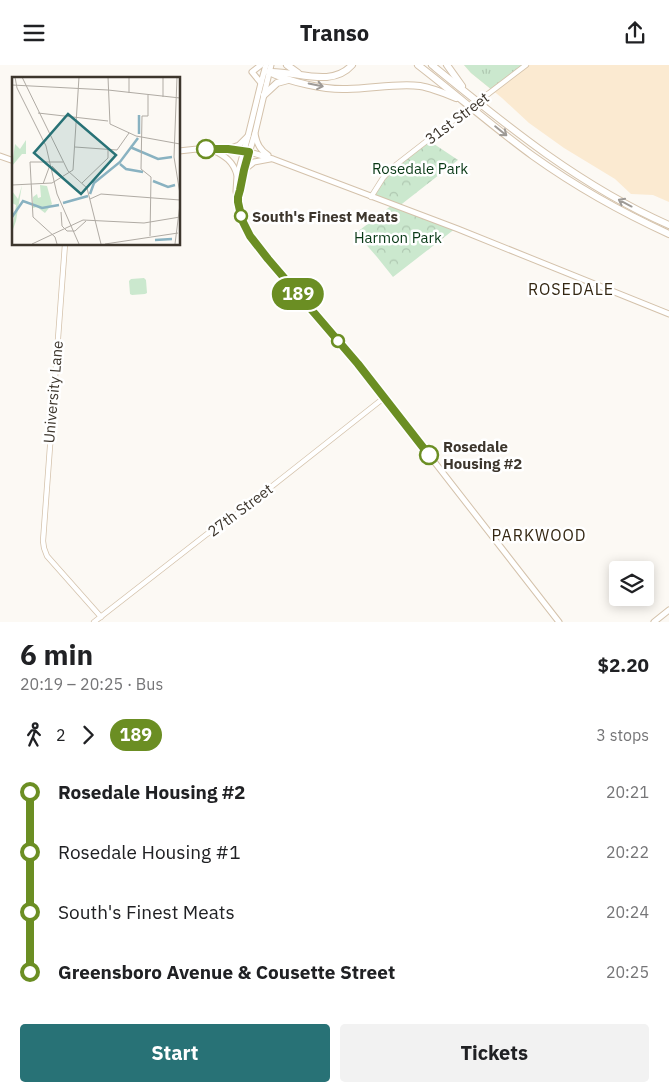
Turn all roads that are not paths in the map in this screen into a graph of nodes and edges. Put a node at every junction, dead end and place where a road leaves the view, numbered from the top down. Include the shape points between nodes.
1 (261, 65) edge
2 (266, 65) edge
3 (287, 65) edge
4 (352, 65) edge
5 (418, 65) edge
6 (432, 65) edge
7 (447, 65) edge
8 (526, 65) edge
9 (268, 70) edge
10 (299, 74) junction
11 (291, 80) junction
12 (261, 83) junction
13 (264, 95) junction
14 (469, 95) junction
15 (462, 101) junction
16 (255, 133) junction
17 (248, 136) junction
18 (210, 149) junction
19 (228, 149) junction
20 (180, 151) edge
21 (246, 152) junction
22 (273, 159) junction
23 (244, 170) junction
24 (237, 176) junction
25 (238, 197) junction
26 (371, 197) junction
27 (669, 225) edge
28 (669, 234) edge
29 (65, 245) edge
30 (669, 314) edge
31 (385, 397) junction
32 (669, 610) edge
33 (101, 617) junction
34 (94, 622) edge
35 (559, 622) edge
36 (654, 622) edge

1 - 12 main road via 252,72
2 - 9 main road
3 - 10 highway
4 - 10 highway via 337,76
5 - 15 highway
6 - 14 highway
7 - 14 highway
8 - 26 street, 31st Street, bridge via 392,168
9 - 10 highway
9 - 11 highway
9 - 12 main road
9 - 13 main road
11 - 13 highway via 277,83
11 -> 15 highway via 345,89 421,86
12 - 17 main road
13 - 16 main road
27 -> 14 highway via 578,176
15 -> 28 highway via 549,167
16 - 21 main road
16 - 22 main road via 256,143 262,152
17 - 19 main road
17 - 21 main road
18 - 19 main road
18 - 20 main road
18 - 24 main road via 230,161
19 - 21 main road
21 - 22 main road
21 - 23 main road
21 - 24 main road
22 - 23 main road via 254,162
22 - 26 main road
23 - 25 main road
24 - 25 main road
25 - 31 main road via 242,220 254,242
26 - 30 main road
29 - 33 street, University Lane via 42,541 47,556
31 - 33 street, 27th Street
31 - 35 main road
32 - 36 main road
33 - 34 street, 27th Street

